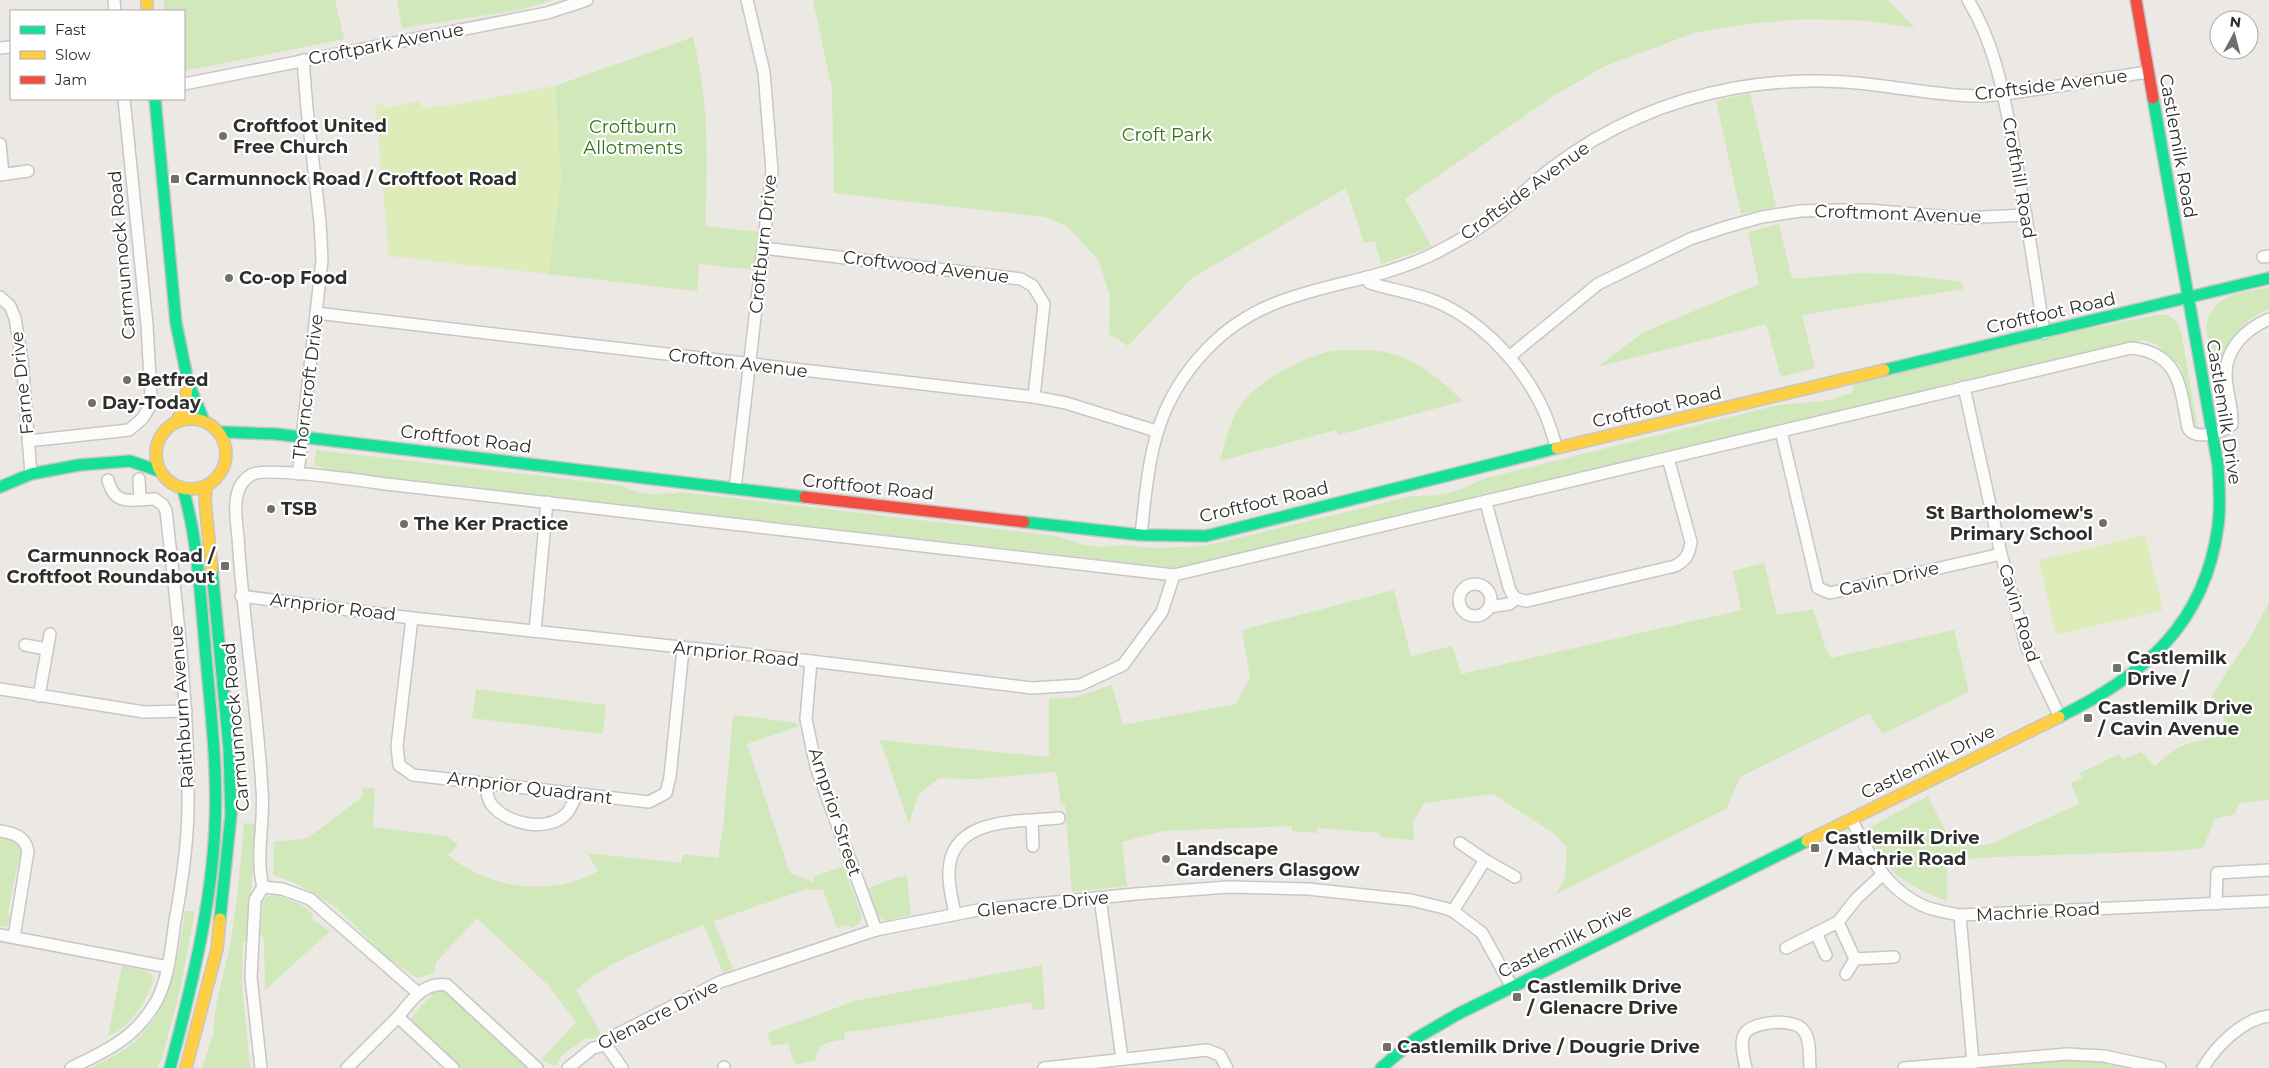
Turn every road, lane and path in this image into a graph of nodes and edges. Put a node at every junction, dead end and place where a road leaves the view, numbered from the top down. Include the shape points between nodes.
1 (587, 0) edge
2 (747, 0) edge
3 (1968, 0) edge
4 (2136, 0) edge
5 (303, 60) junction
6 (2148, 72) junction
7 (185, 84) edge
8 (2004, 94) junction
9 (124, 100) edge
10 (155, 100) edge
11 (0, 144) edge
12 (28, 171) dead end
13 (2, 174) edge
14 (2026, 215) junction
15 (764, 248) junction
16 (1365, 278) junction
17 (2269, 278) edge
18 (0, 297) edge
19 (2188, 299) junction
20 (316, 313) junction
21 (2269, 319) edge
22 (2044, 333) junction
23 (1509, 357) junction
24 (750, 364) junction
25 (188, 382) junction
26 (1964, 387) junction
27 (1034, 396) junction
28 (204, 421) junction
29 (176, 422) junction
30 (1156, 430) junction
31 (1781, 431) junction
32 (220, 432) junction
33 (2211, 432) junction
34 (245, 433) junction
35 (302, 437) junction
36 (28, 441) junction
37 (157, 444) junction
38 (1557, 448) junction
39 (227, 450) junction
40 (1668, 458) junction
41 (130, 461) junction
42 (159, 471) junction
43 (31, 474) junction
44 (298, 474) junction
45 (139, 478) dead end
46 (108, 480) dead end
47 (206, 487) junction
48 (0, 488) edge
49 (183, 489) junction
50 (735, 489) junction
51 (140, 499) junction
52 (547, 502) junction
53 (1486, 503) junction
54 (1141, 535) junction
55 (2001, 554) junction
56 (1174, 576) junction
57 (241, 596) junction
58 (1516, 599) junction
59 (1489, 607) dead end
60 (412, 618) junction
61 (535, 631) junction
62 (50, 634) dead end
63 (26, 645) dead end
64 (47, 649) junction
65 (683, 649) junction
66 (811, 661) junction
67 (0, 689) edge
68 (39, 696) junction
69 (186, 711) junction
70 (2060, 717) junction
71 (485, 783) junction
72 (577, 793) junction
73 (1059, 818) dead end
74 (1852, 820) junction
75 (1032, 821) junction
76 (0, 831) edge
77 (1460, 842) dead end
78 (1033, 846) dead end
79 (1485, 860) junction
80 (2269, 870) edge
81 (1883, 874) junction
82 (1515, 877) dead end
83 (263, 887) junction
84 (1100, 898) junction
85 (2269, 901) edge
86 (2216, 904) junction
87 (1453, 911) junction
88 (955, 913) junction
89 (1960, 916) junction
90 (1838, 922) junction
91 (876, 930) junction
92 (1816, 933) junction
93 (0, 935) edge
94 (14, 938) junction
95 (1786, 948) dead end
96 (1826, 956) dead end
97 (1894, 957) dead end
98 (1855, 959) junction
99 (168, 967) junction
100 (1846, 974) dead end
101 (1512, 987) junction
102 (418, 993) junction
103 (2269, 1016) edge
104 (398, 1018) junction
105 (606, 1045) junction
106 (1122, 1059) junction
107 (1973, 1063) junction
108 (71, 1068) edge
109 (170, 1068) edge
110 (186, 1068) edge
111 (261, 1068) edge
112 (347, 1068) edge
113 (453, 1068) edge
114 (537, 1068) edge
115 (568, 1068) edge
116 (622, 1068) edge
117 (1044, 1068) edge
118 (1227, 1068) edge
119 (1381, 1068) edge
120 (1746, 1068) edge
121 (1810, 1068) edge
122 (1904, 1068) edge
123 (2160, 1068) edge
124 (2203, 1068) edge

1 - 5 street, Croftpark Avenue via 547,13
2 - 15 street, Croftburn Drive via 764,72 772,171
3 - 8 street, Crofthill Road via 1993,52
4 - 6 street, Castlemilk Road
5 - 7 street, Croftpark Avenue
5 - 20 street, Thorncroft Drive via 322,260
6 - 8 street, Croftside Avenue
6 - 19 street, Castlemilk Road
8 - 14 street, Crofthill Road
8 - 16 street, Croftside Avenue via 1939,95 1876,85 1792,82 1732,89 1689,99 1613,129 1580,149 1468,235 1428,256
9 - 36 street, Carmunnock Road via 147,325 149,408 129,430
10 - 25 street via 176,323
11 - 13 street
12 - 13 street
14 - 22 street, Crofthill Road
14 - 23 street, Croftmont Avenue via 1962,218 1833,210 1762,217 1690,239 1598,284
15 - 24 street, Croftburn Drive
15 - 27 street, Croftwood Avenue via 1021,279 1033,286 1044,304
16 - 23 street via 1370,283 1437,302 1460,314
16 - 30 street, Croftside Avenue via 1287,298 1260,309 1230,328 1188,370
17 - 19 street, Croftfoot Road
18 - 36 street, Farne Drive via 10,306 15,318 22,360
19 - 22 street, Croftfoot Road
19 - 33 street, Castlemilk Drive
20 - 24 street, Crofton Avenue
20 - 35 street, Thorncroft Drive
21 - 33 street via 2242,336 2231,352 2226,374 2232,424 2227,429
22 - 38 street, Croftfoot Road
23 - 38 street via 1542,406
24 - 27 street, Crofton Avenue
24 - 50 street, Croftburn Drive
25 - 28 street
25 - 29 street via 184,408
26 - 31 street
26 - 33 street via 2131,348 2145,349 2169,363 2179,383 2190,433 2201,436
26 - 55 street, Cavin Road
27 - 30 street, Crofton Avenue
28 - 29 street via 186,419
28 - 32 street
29 - 37 street via 163,432
30 - 54 street, Croftside Avenue
31 - 40 street
31 - 55 street, Cavin Drive via 1818,588 1830,593
32 - 34 street, Croftfoot Road
32 - 39 street
33 - 70 street, Castlemilk Drive via 2218,465 2218,527 2206,570 2188,610 2171,637 2140,670 2098,698
34 - 35 street, Croftfoot Road
34 - 39 street
35 - 44 street, Thorncroft Drive
35 - 50 street, Croftfoot Road
36 - 43 street, Farne Drive
37 - 41 street
37 - 42 street
38 - 54 street, Croftfoot Road via 1206,536
39 - 47 street via 217,480
40 - 53 street
40 - 58 street via 1690,542 1689,554 1683,561 1675,566 1527,601
41 - 42 street
41 - 43 street via 79,465
42 - 49 street via 169,482
43 - 48 street
44 - 52 street
44 - 57 street, Carmunnock Road via 272,471 250,475 240,485 236,500
45 - 51 street
46 - 51 street, Raithburn Avenue via 111,492 118,498
47 - 49 street
47 - 110 street, Carmunnock Road via 229,748 231,814 217,949
49 - 109 street, Carmunnock Road via 197,558 214,749 215,827 204,932
50 - 54 street, Croftfoot Road
51 - 69 street, Raithburn Avenue via 156,499 166,511
52 - 56 street
52 - 61 street
53 - 56 street
53 - 58 street via 1509,587
55 - 70 street, Cavin Road via 2027,648
56 - 66 street, Arnprior Road via 1162,612 1122,665 1080,685 1032,688
57 - 60 street, Arnprior Road
57 - 83 street, Carmunnock Road via 262,791 260,872
58 - 59 street via 1509,604
60 - 61 street, Arnprior Road
60 - 71 street, Arnprior Quadrant via 397,746 399,765 413,775
61 - 65 street, Arnprior Road
62 - 64 street
63 - 64 street
64 - 68 street
65 - 66 street, Arnprior Road
65 - 72 street, Arnprior Quadrant via 666,793 649,802
66 - 91 street, Arnprior Street via 806,719 816,766
67 - 68 street
68 - 69 street via 144,712
69 - 99 street, Raithburn Avenue via 188,807 181,888
70 - 74 street, Castlemilk Drive
71 - 72 street, Arnprior Quadrant
71 - 72 street via 490,804 502,815 528,824 550,823 567,814
73 - 75 street
74 - 81 street, Machrie Road via 1870,857
74 - 101 street, Castlemilk Drive
75 - 78 street
75 - 88 street via 993,824 963,837 953,852 949,869
76 - 94 street via 13,833 24,840 28,851
77 - 79 street
79 - 82 street
79 - 87 street
80 - 86 street via 2217,873
81 - 89 street, Machrie Road via 1904,894 1926,907
81 - 90 street via 1856,899
83 - 102 street via 282,889 310,899
83 - 111 street, Carmunnock Road via 255,900 251,977
84 - 87 street, Glenacre Drive via 1228,887 1308,889 1411,900
84 - 88 street, Glenacre Drive
84 - 106 street
85 - 86 street, Machrie Road
86 - 89 street, Machrie Road
87 - 101 street, Glenacre Drive via 1482,933
88 - 91 street, Glenacre Drive
89 - 107 street
90 - 92 street
90 - 98 street
91 - 105 street, Glenacre Drive via 720,982 612,1037
92 - 95 street
92 - 96 street
93 - 94 street
94 - 99 street
97 - 98 street
98 - 100 street
99 - 108 street, Raithburn Avenue via 155,1003 133,1033 105,1052
101 - 119 street, Castlemilk Drive via 1415,1039
102 - 104 street
102 - 114 street via 436,983 447,985
103 - 124 street via 2252,1022 2223,1041
104 - 112 street
104 - 113 street
105 - 115 street, Glenacre Drive via 593,1048
105 - 116 street
106 - 117 street
106 - 118 street via 1207,1050 1220,1055
107 - 122 street
107 - 123 street via 2067,1054 2104,1056
120 - 121 street via 1742,1040 1746,1032 1763,1024 1787,1022 1796,1024 1807,1036

